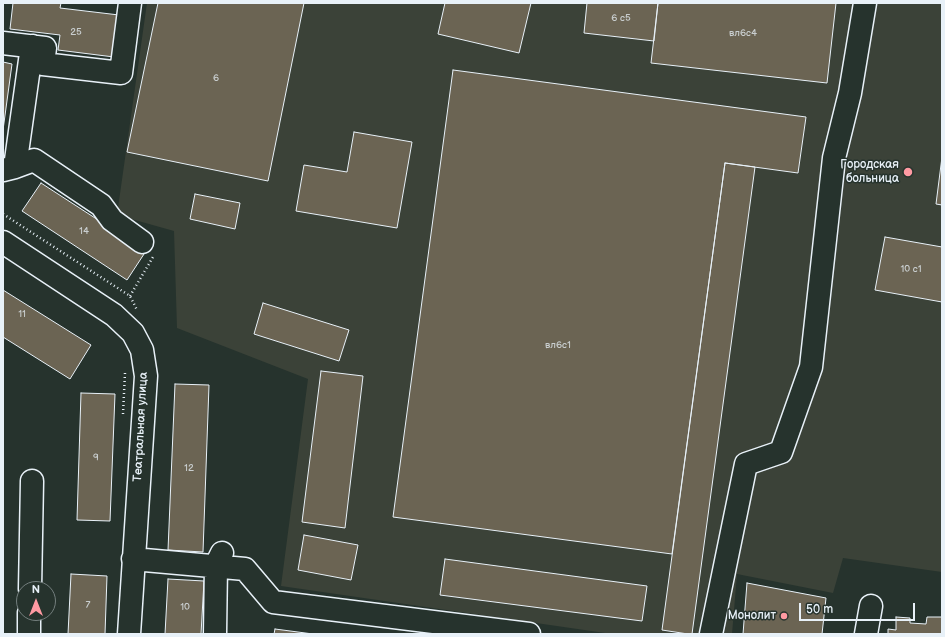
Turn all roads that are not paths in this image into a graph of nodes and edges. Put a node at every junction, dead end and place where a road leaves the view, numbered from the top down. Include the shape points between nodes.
1 (130, 3) edge
2 (865, 3) edge
3 (3, 43) edge
4 (32, 46) junction
5 (9, 168) edge
6 (3, 242) edge
7 (142, 242) road end
8 (32, 481) dead end
9 (219, 558) junction
10 (133, 559) junction
11 (30, 581) edge
12 (871, 606) dead end
13 (29, 621) edge
14 (29, 634) edge
15 (129, 634) edge
16 (215, 634) edge
17 (529, 634) edge
18 (710, 634) edge
19 (866, 634) edge

1 - 4 street via 121,73 43,64 45,48
2 - 18 street via 850,93 834,158 810,367 780,452 746,464
3 - 4 street
4 - 5 street
5 - 7 street via 34,160 101,205 112,220
6 - 10 street, Театральная улица via 114,315 133,333 142,350 146,376
8 - 11 street
9 - 10 street
9 - 16 street
9 - 17 street via 245,569 273,602
10 - 15 street, Театральная улица
12 - 19 street
13 - 14 street

